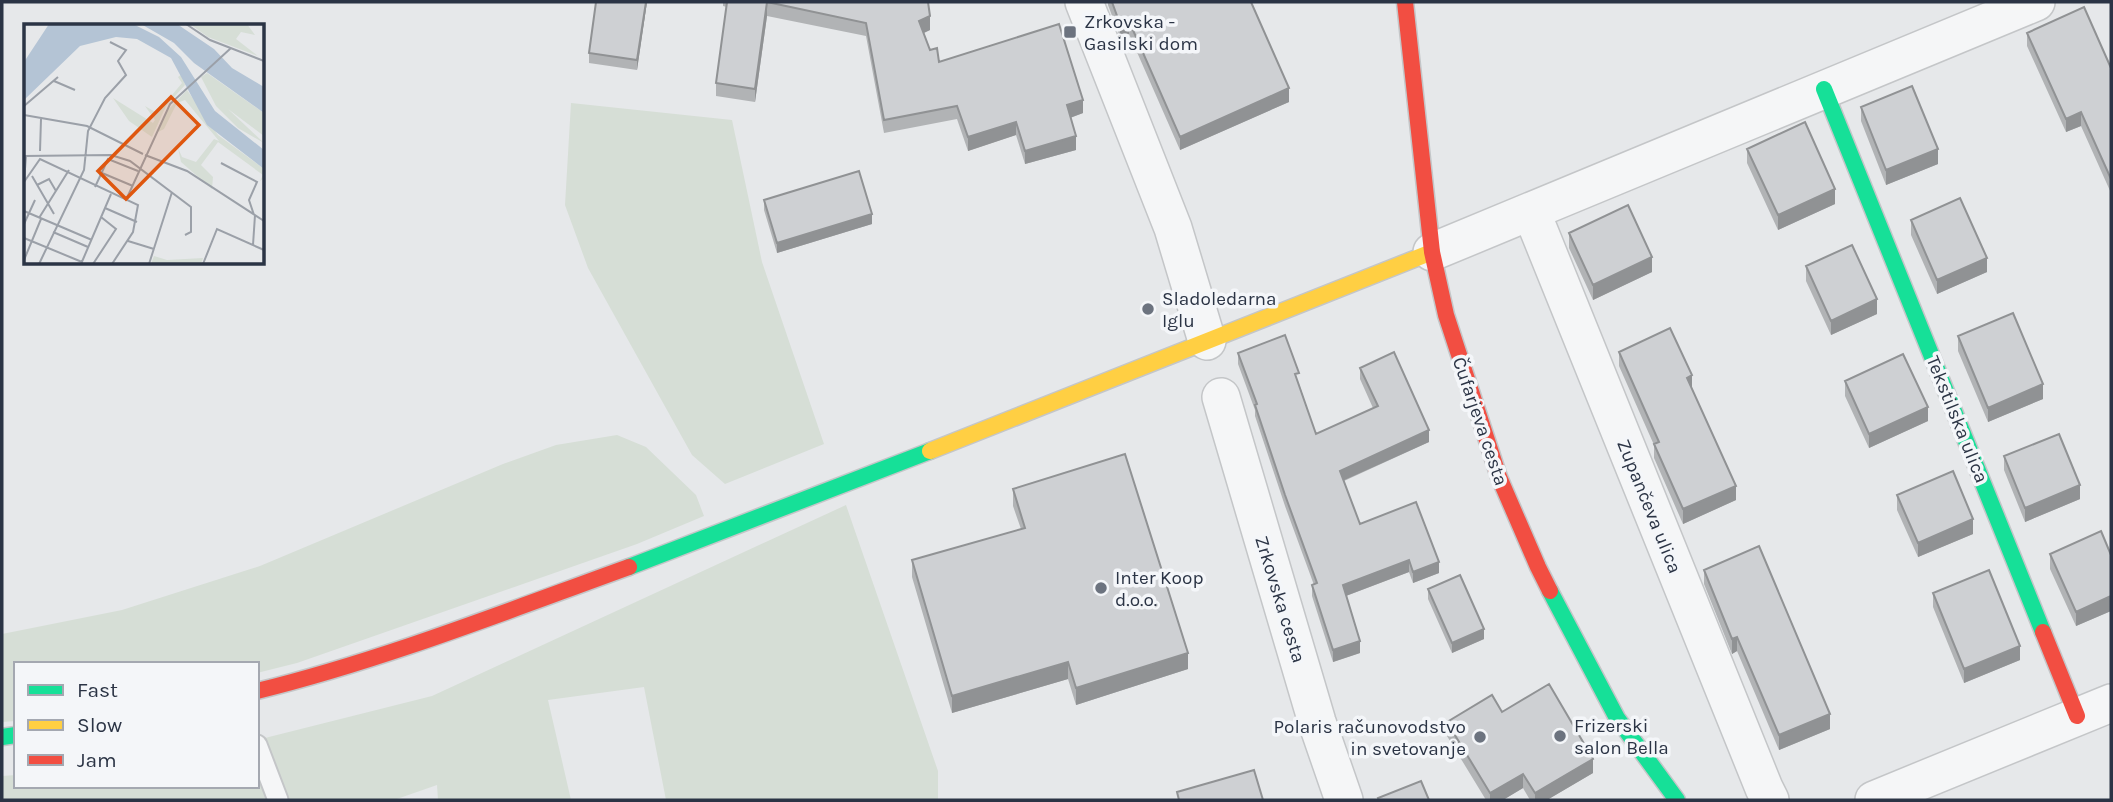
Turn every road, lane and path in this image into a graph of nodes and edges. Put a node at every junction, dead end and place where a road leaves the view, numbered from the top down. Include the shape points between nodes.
1 (1084, 2) edge
2 (1405, 2) edge
3 (2036, 2) edge
4 (1824, 89) junction
5 (1531, 211) junction
6 (1432, 252) junction
7 (1207, 341) junction
8 (1221, 397) dead end
9 (259, 691) edge
10 (2111, 703) edge
11 (2077, 716) junction
12 (259, 750) edge
13 (278, 800) edge
14 (1344, 800) edge
15 (1677, 800) edge
16 (1770, 800) edge
17 (1874, 800) edge

1 - 7 street via 1173,228
2 - 6 street, Čufarjeva cesta
3 - 4 street
4 - 5 street
4 - 11 street, Tekstilska ulica
5 - 6 street
5 - 16 street, Zupančeva ulica
6 - 7 street
6 - 15 street, Čufarjeva cesta via 1450,327 1499,477 1538,567 1616,718
7 - 9 street via 642,562 455,630
8 - 14 street, Zrkovska cesta
10 - 11 street
11 - 17 street
12 - 13 lane

